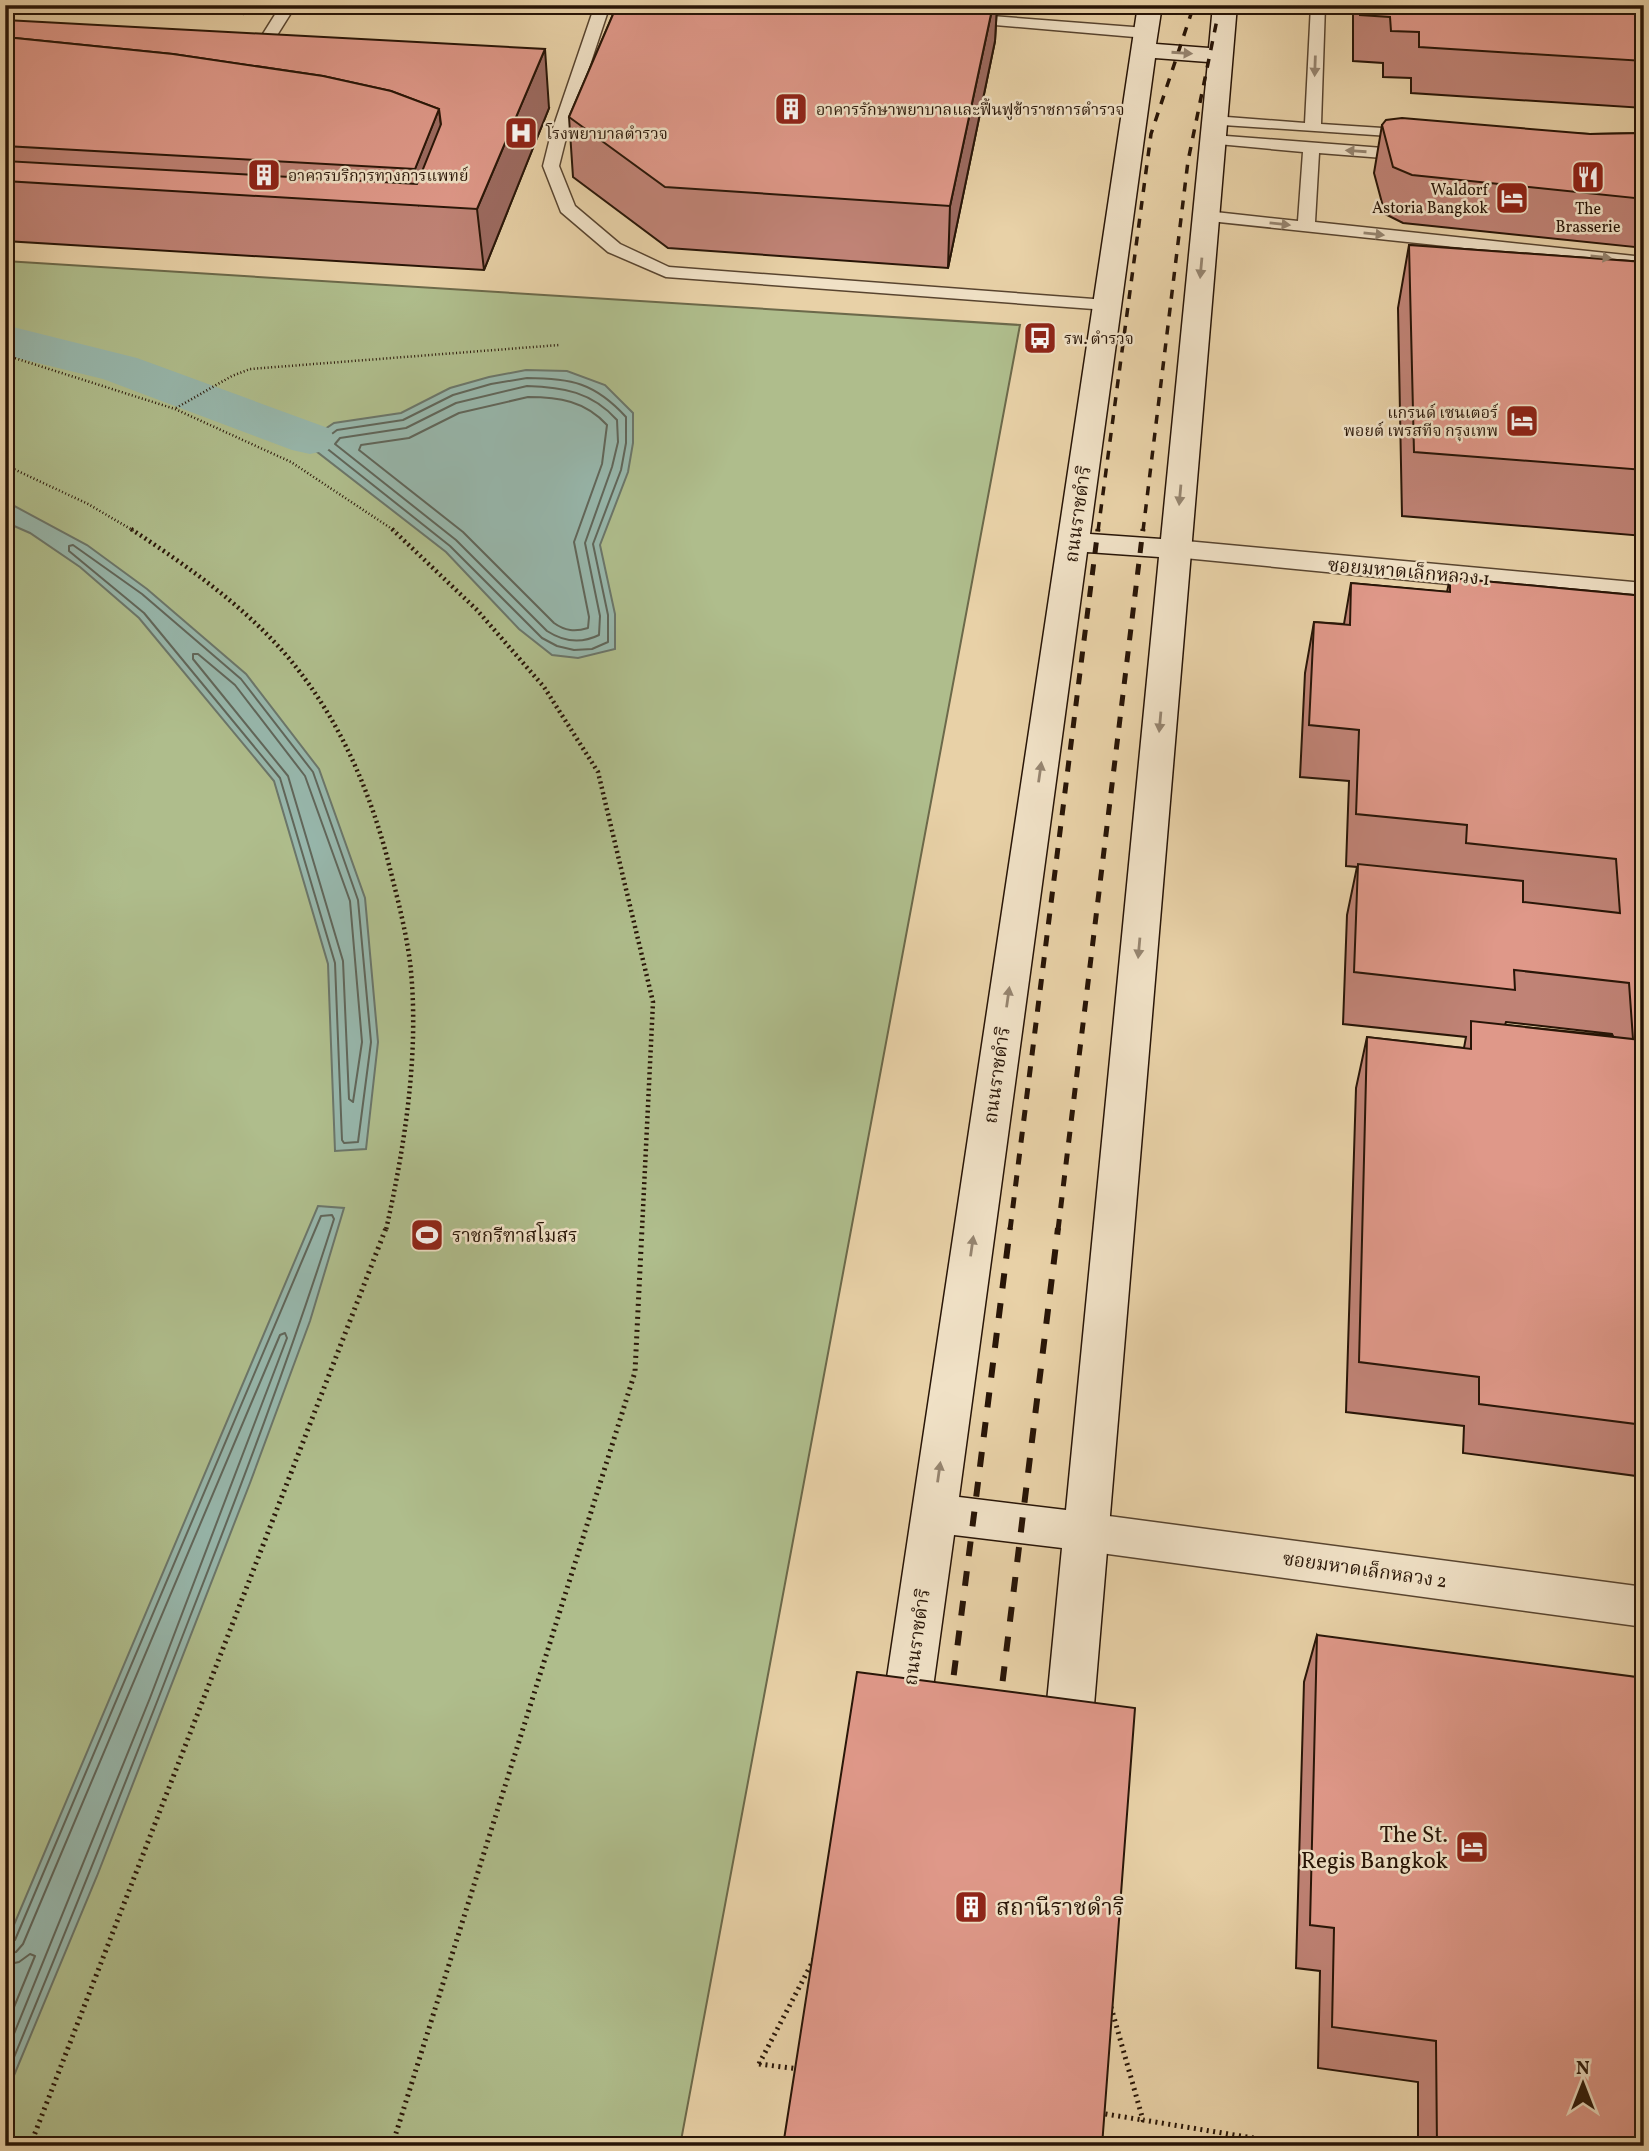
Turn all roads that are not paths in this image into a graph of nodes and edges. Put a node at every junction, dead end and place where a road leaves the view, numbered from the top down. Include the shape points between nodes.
1 (289, 5) edge
2 (603, 5) edge
3 (1225, 5) edge
4 (1318, 5) edge
5 (949, 18) edge
6 (1146, 29) edge
7 (1220, 56) junction
8 (250, 68) edge
9 (1313, 128) junction
10 (1214, 130) junction
11 (1423, 136) edge
12 (1311, 148) junction
13 (1422, 156) edge
14 (1206, 216) junction
15 (1306, 227) junction
16 (1644, 262) edge
17 (1107, 305) junction
18 (1073, 542) junction
19 (1175, 549) junction
20 (1644, 593) edge
21 (933, 1513) junction
22 (1086, 1532) junction
23 (1644, 1607) edge
24 (898, 1769) edge
25 (1063, 1786) edge

1 - 8 lane
2 - 17 lane via 566,91 551,166 567,208 614,248 666,272
3 - 7 main road
4 -> 9 lane
5 - 6 lane
6 -> 7 main road
6 - 17 main road, ถนนราชดำริ
7 - 10 main road
9 - 10 lane
9 - 11 lane
10 - 12 lane
10 - 14 main road
13 -> 12 lane
12 - 15 lane
14 -> 15 lane
14 -> 19 main road
15 -> 16 lane
17 - 18 main road, ถนนราชดำริ
18 - 19 main road, ซอยมหาดเล็กหลวง 1
21 -> 18 main road, ถนนราชดำริ
19 - 20 main road, ซอยมหาดเล็กหลวง 1
19 -> 22 main road
21 - 22 main road, ซอยมหาดเล็กหลวง 2
21 - 24 main road, ถนนราชดำริ
22 - 23 main road, ซอยมหาดเล็กหลวง 2
22 - 25 main road

